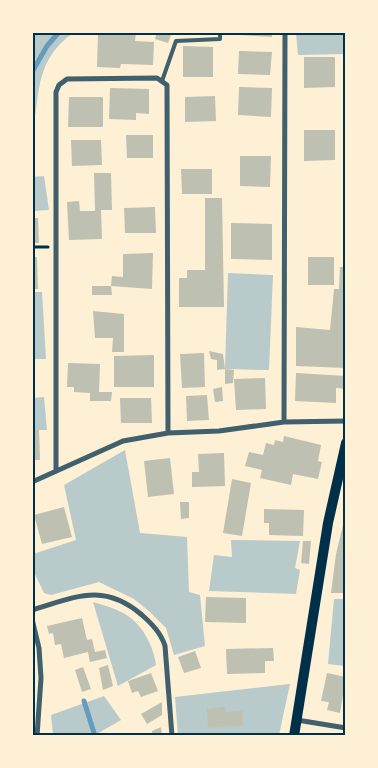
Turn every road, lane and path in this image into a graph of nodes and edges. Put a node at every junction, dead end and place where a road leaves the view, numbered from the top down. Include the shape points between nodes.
1 (220, 32) edge
2 (285, 32) edge
3 (162, 81) junction
4 (346, 421) edge
5 (284, 422) junction
6 (168, 433) junction
7 (346, 442) edge
8 (56, 470) junction
9 (32, 482) edge
10 (32, 610) edge
11 (32, 620) edge
12 (297, 720) junction
13 (346, 728) edge
14 (37, 736) edge
15 (172, 736) edge
16 (294, 736) edge

1 - 3 lane via 220,39 176,41
2 - 5 street
3 - 6 street via 166,85
3 - 8 street via 157,78 74,78 59,85 56,92
4 - 5 street
5 - 6 street via 218,431
6 - 8 street via 123,441
7 - 12 main road via 328,523
8 - 9 street
10 - 15 street via 77,596 101,594 126,602 149,620 165,646
11 - 14 street via 39,648 41,678
12 - 13 street
12 - 16 main road

